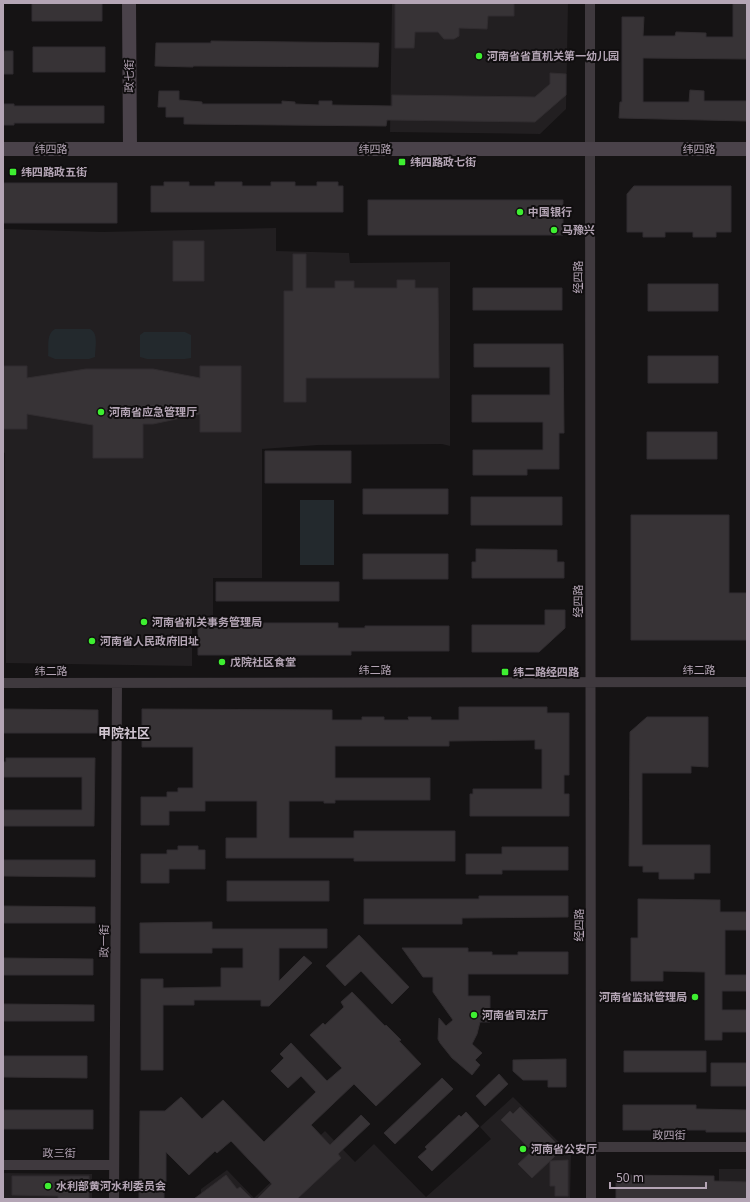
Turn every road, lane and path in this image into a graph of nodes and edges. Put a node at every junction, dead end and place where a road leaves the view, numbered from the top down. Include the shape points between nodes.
1 (129, 3) edge
2 (590, 3) edge
3 (3, 149) edge
4 (130, 149) junction
5 (590, 149) junction
6 (747, 149) edge
7 (117, 682) junction
8 (590, 682) junction
9 (747, 682) edge
10 (3, 683) edge
11 (591, 1147) junction
12 (747, 1147) edge
13 (3, 1165) edge
14 (114, 1165) junction
15 (114, 1199) edge
16 (591, 1199) edge

1 - 4 street, 政七街
2 - 5 street, 经四路
3 - 4 street, 纬四路
4 - 5 street, 纬四路
5 - 6 street, 纬四路
5 - 8 street, 经四路
7 - 8 street, 纬二路
7 - 10 street, 纬二路
7 - 14 street, 政一街
8 - 9 street, 纬二路
8 - 11 street, 经四路
11 - 12 street, 政四街
11 - 16 street, 经四路
13 - 14 street, 政三街
14 - 15 street, 政一街

